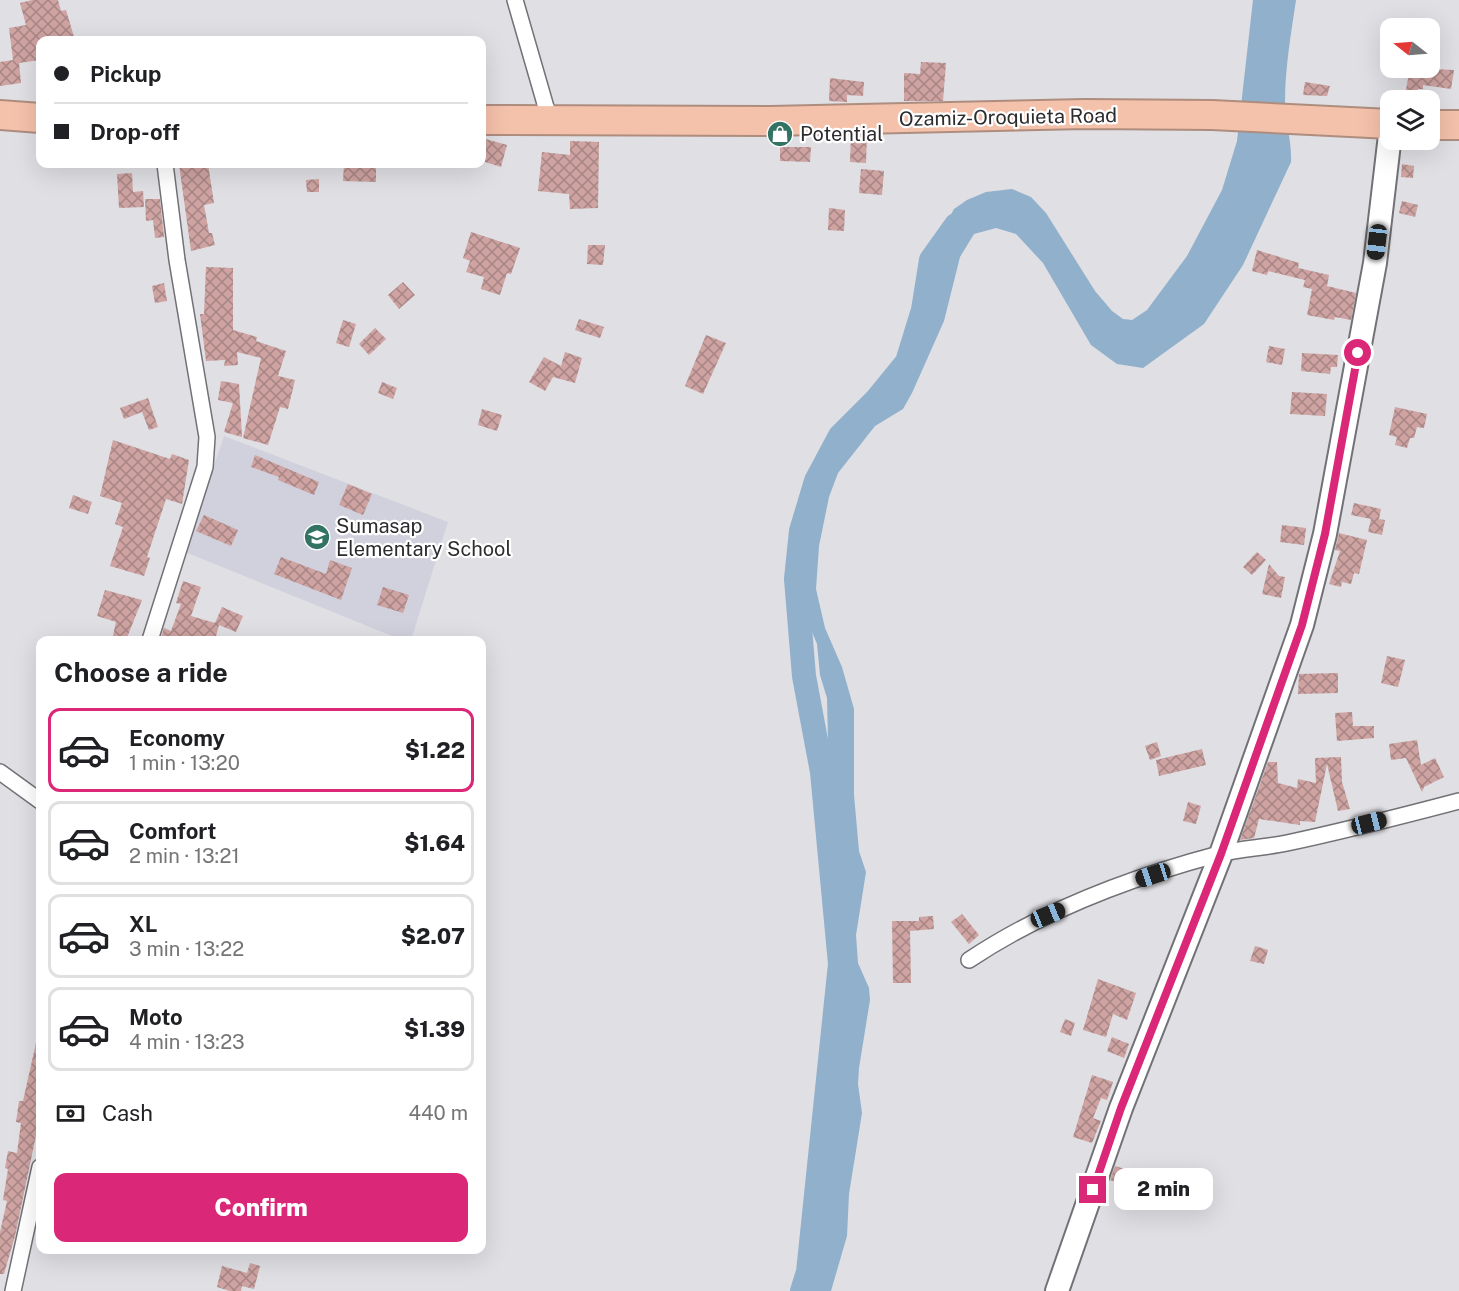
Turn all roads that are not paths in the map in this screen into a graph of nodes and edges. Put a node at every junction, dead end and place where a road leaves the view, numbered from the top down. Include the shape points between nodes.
1 (515, 0) edge
2 (0, 115) edge
3 (36, 118) edge
4 (486, 120) edge
5 (550, 121) junction
6 (1380, 124) edge
7 (1440, 125) edge
8 (1459, 125) edge
9 (1388, 150) edge
10 (166, 168) edge
11 (151, 636) edge
12 (0, 772) edge
13 (36, 798) edge
14 (1459, 801) edge
15 (1221, 854) junction
16 (969, 960) dead end
17 (36, 1185) edge
18 (13, 1291) edge
19 (1057, 1291) edge

1 - 5 street
2 - 3 highway
4 - 5 highway, Ozamiz-Oroquieta Road
5 - 6 highway, Ozamiz-Oroquieta Road via 1085,114 1212,115
7 - 8 highway
9 - 15 street via 1375,262 1325,534 1302,625
10 - 11 street via 207,437 205,467
12 - 13 street
14 - 15 street via 1286,843
15 - 16 street via 1105,891 1048,915
15 - 19 street via 1121,1108
17 - 18 street

